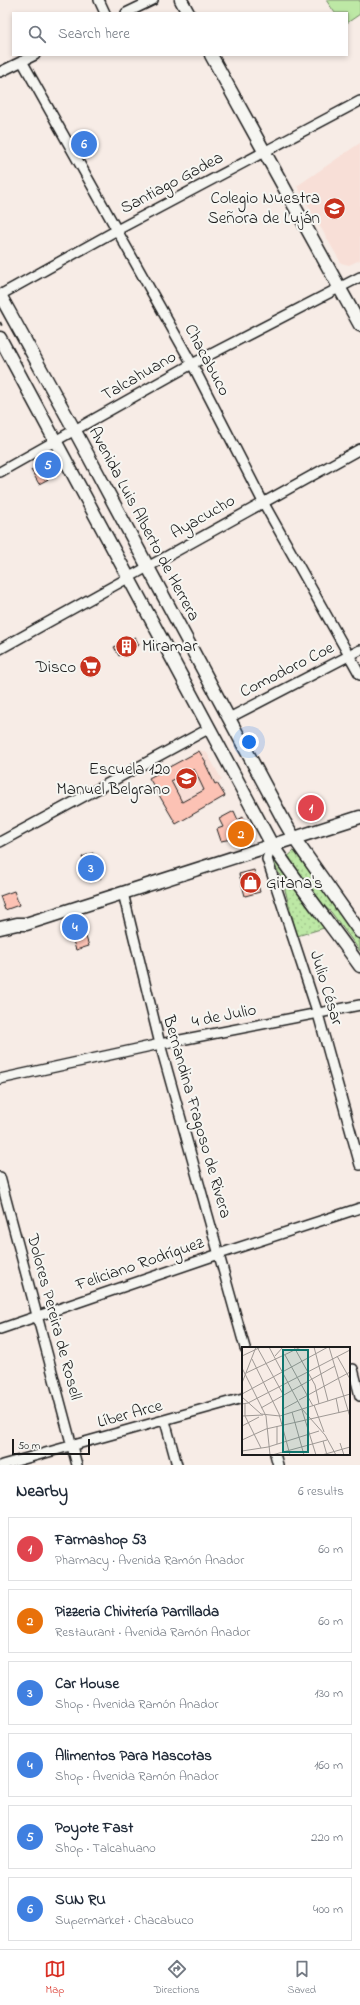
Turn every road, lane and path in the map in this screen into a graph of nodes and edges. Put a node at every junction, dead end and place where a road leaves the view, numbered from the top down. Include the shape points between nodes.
1 (99, 0) edge
2 (153, 0) edge
3 (181, 0) edge
4 (105, 12) edge
5 (128, 12) edge
6 (187, 12) edge
7 (33, 56) edge
8 (212, 56) edge
9 (22, 61) junction
10 (0, 72) edge
11 (360, 101) edge
12 (264, 152) junction
13 (117, 230) junction
14 (360, 277) edge
15 (340, 287) junction
16 (0, 295) edge
17 (360, 324) edge
18 (0, 338) edge
19 (192, 364) junction
20 (75, 431) junction
21 (55, 441) junction
22 (360, 449) edge
23 (0, 472) edge
24 (263, 502) junction
25 (148, 567) junction
26 (129, 578) junction
27 (0, 649) edge
28 (360, 650) edge
29 (350, 656) junction
30 (360, 675) edge
31 (229, 718) junction
32 (210, 728) junction
33 (360, 817) edge
34 (294, 838) junction
35 (0, 842) edge
36 (272, 845) junction
37 (123, 893) junction
38 (26, 924) junction
39 (0, 928) edge
40 (360, 932) edge
41 (0, 936) edge
42 (360, 966) edge
43 (360, 1005) edge
44 (318, 1014) junction
45 (160, 1044) junction
46 (0, 1079) edge
47 (360, 1165) edge
48 (0, 1177) edge
49 (360, 1208) edge
50 (219, 1254) junction
51 (37, 1317) junction
52 (0, 1329) edge
53 (245, 1347) edge
54 (354, 1369) edge
55 (360, 1396) edge
56 (242, 1398) edge
57 (165, 1421) junction
58 (72, 1446) junction
59 (275, 1455) edge
60 (2, 1465) edge
61 (77, 1465) edge
62 (177, 1465) edge
63 (278, 1465) edge

1 - 4 street
2 - 5 street
3 - 6 main road
7 - 9 street
8 - 12 main road
9 - 10 street
9 - 13 street, Chacabuco
11 - 12 street, Santiago Gadea
12 - 13 street, Santiago Gadea
12 - 15 main road
13 - 16 street, Santiago Gadea
13 - 19 street, Chacabuco
14 - 15 street, Talcahuano
15 - 17 main road
15 - 19 street, Talcahuano
16 - 20 main road, Avenida Luis Alberto de Herrera
18 - 21 main road
19 - 20 street, Talcahuano
19 - 24 street, Chacabuco
20 - 21 street, Talcahuano
20 - 25 main road, Avenida Luis Alberto de Herrera
21 - 23 street, Talcahuano
21 - 26 main road
22 - 24 street, Ayacucho
24 - 25 street, Ayacucho
24 - 29 street, Chacabuco
25 - 26 street, Ayacucho
25 - 31 main road, Avenida Luis Alberto de Herrera
26 - 27 street, Ayacucho
26 - 32 main road
28 - 29 street, Comodoro Coe
29 - 30 street, Chacabuco
29 - 31 street, Comodoro Coe
31 - 34 main road, Avenida Luis Alberto de Herrera
32 - 35 street
32 - 36 main road
33 - 34 main road
34 - 36 main road
34 - 40 main road, Avenida Luis Alberto de Herrera
36 - 37 main road
36 - 42 main road
36 - 44 street, Julio César via 267,859
37 - 38 main road
37 - 45 street, Bernandina Fragoso de Rivera
38 - 39 main road
38 - 41 main road via 19,930
43 - 44 street, 4 de Julio
44 - 45 street, 4 de Julio
44 - 47 street, Julio César
45 - 46 street, 4 de Julio
45 - 50 street, Bernandina Fragoso de Rivera
48 - 51 street, Dolores Pereira de Rosell
49 - 50 street, Feliciano Rodríguez
50 - 51 street, Feliciano Rodríguez
50 - 53 street, Bernandina Fragoso de Rivera
51 - 52 street, Feliciano Rodríguez
51 - 58 street, Dolores Pereira de Rosell
54 - 55 street
56 - 57 street, Líber Arce
57 - 58 street, Líber Arce
57 - 62 street
58 - 60 street, Líber Arce
58 - 61 street, Dolores Pereira de Rosell
59 - 63 street

